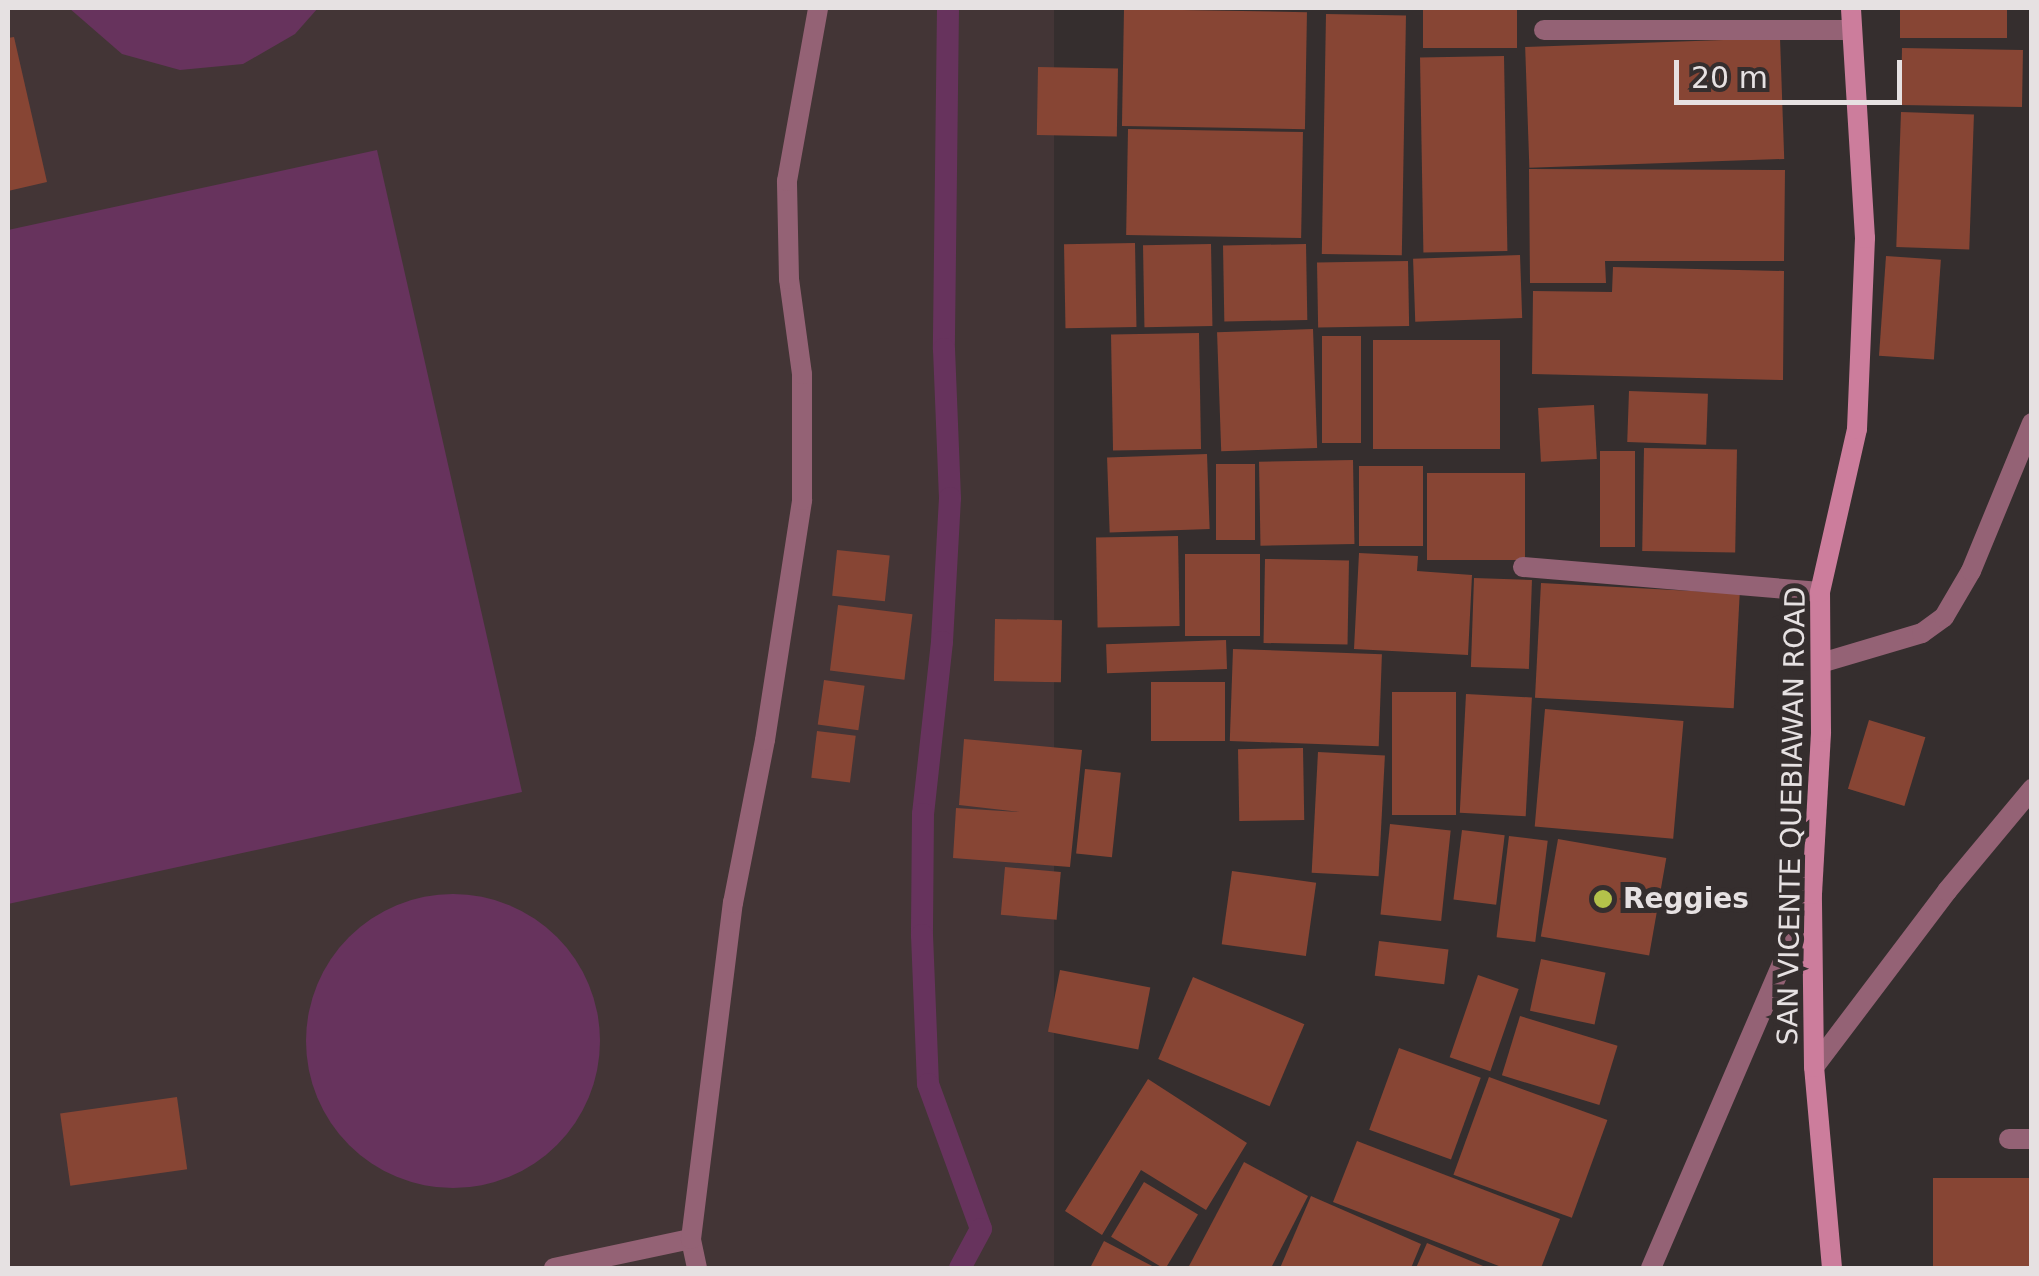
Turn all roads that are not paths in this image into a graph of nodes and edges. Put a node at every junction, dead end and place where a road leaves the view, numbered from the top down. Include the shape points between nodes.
1 (818, 8) edge
2 (1851, 8) edge
3 (1544, 30) dead end
4 (1850, 30) junction
5 (2032, 424) edge
6 (1523, 567) dead end
7 (1820, 592) junction
8 (1821, 663) junction
9 (2032, 789) edge
10 (1812, 894) junction
11 (1814, 1067) junction
12 (2009, 1139) dead end
13 (2032, 1139) edge
14 (691, 1240) junction
15 (554, 1268) edge
16 (696, 1268) edge
17 (1651, 1268) edge
18 (1832, 1268) edge

1 - 14 street via 787,182 789,279 802,374 802,500 732,904
2 - 4 street, SAN VICENTE QUEBIAWAN ROAD
3 - 4 street
4 - 7 street, SAN VICENTE QUEBIAWAN ROAD via 1866,238 1858,429
5 - 8 street via 1971,571 1944,616 1922,634
6 - 7 street
7 - 8 street, SAN VICENTE QUEBIAWAN ROAD
8 - 10 street, SAN VICENTE QUEBIAWAN ROAD
9 - 11 street
10 - 11 street, SAN VICENTE QUEBIAWAN ROAD
10 - 17 street
11 - 18 street, SAN VICENTE QUEBIAWAN ROAD
12 - 13 street
14 - 15 street
14 - 16 street

